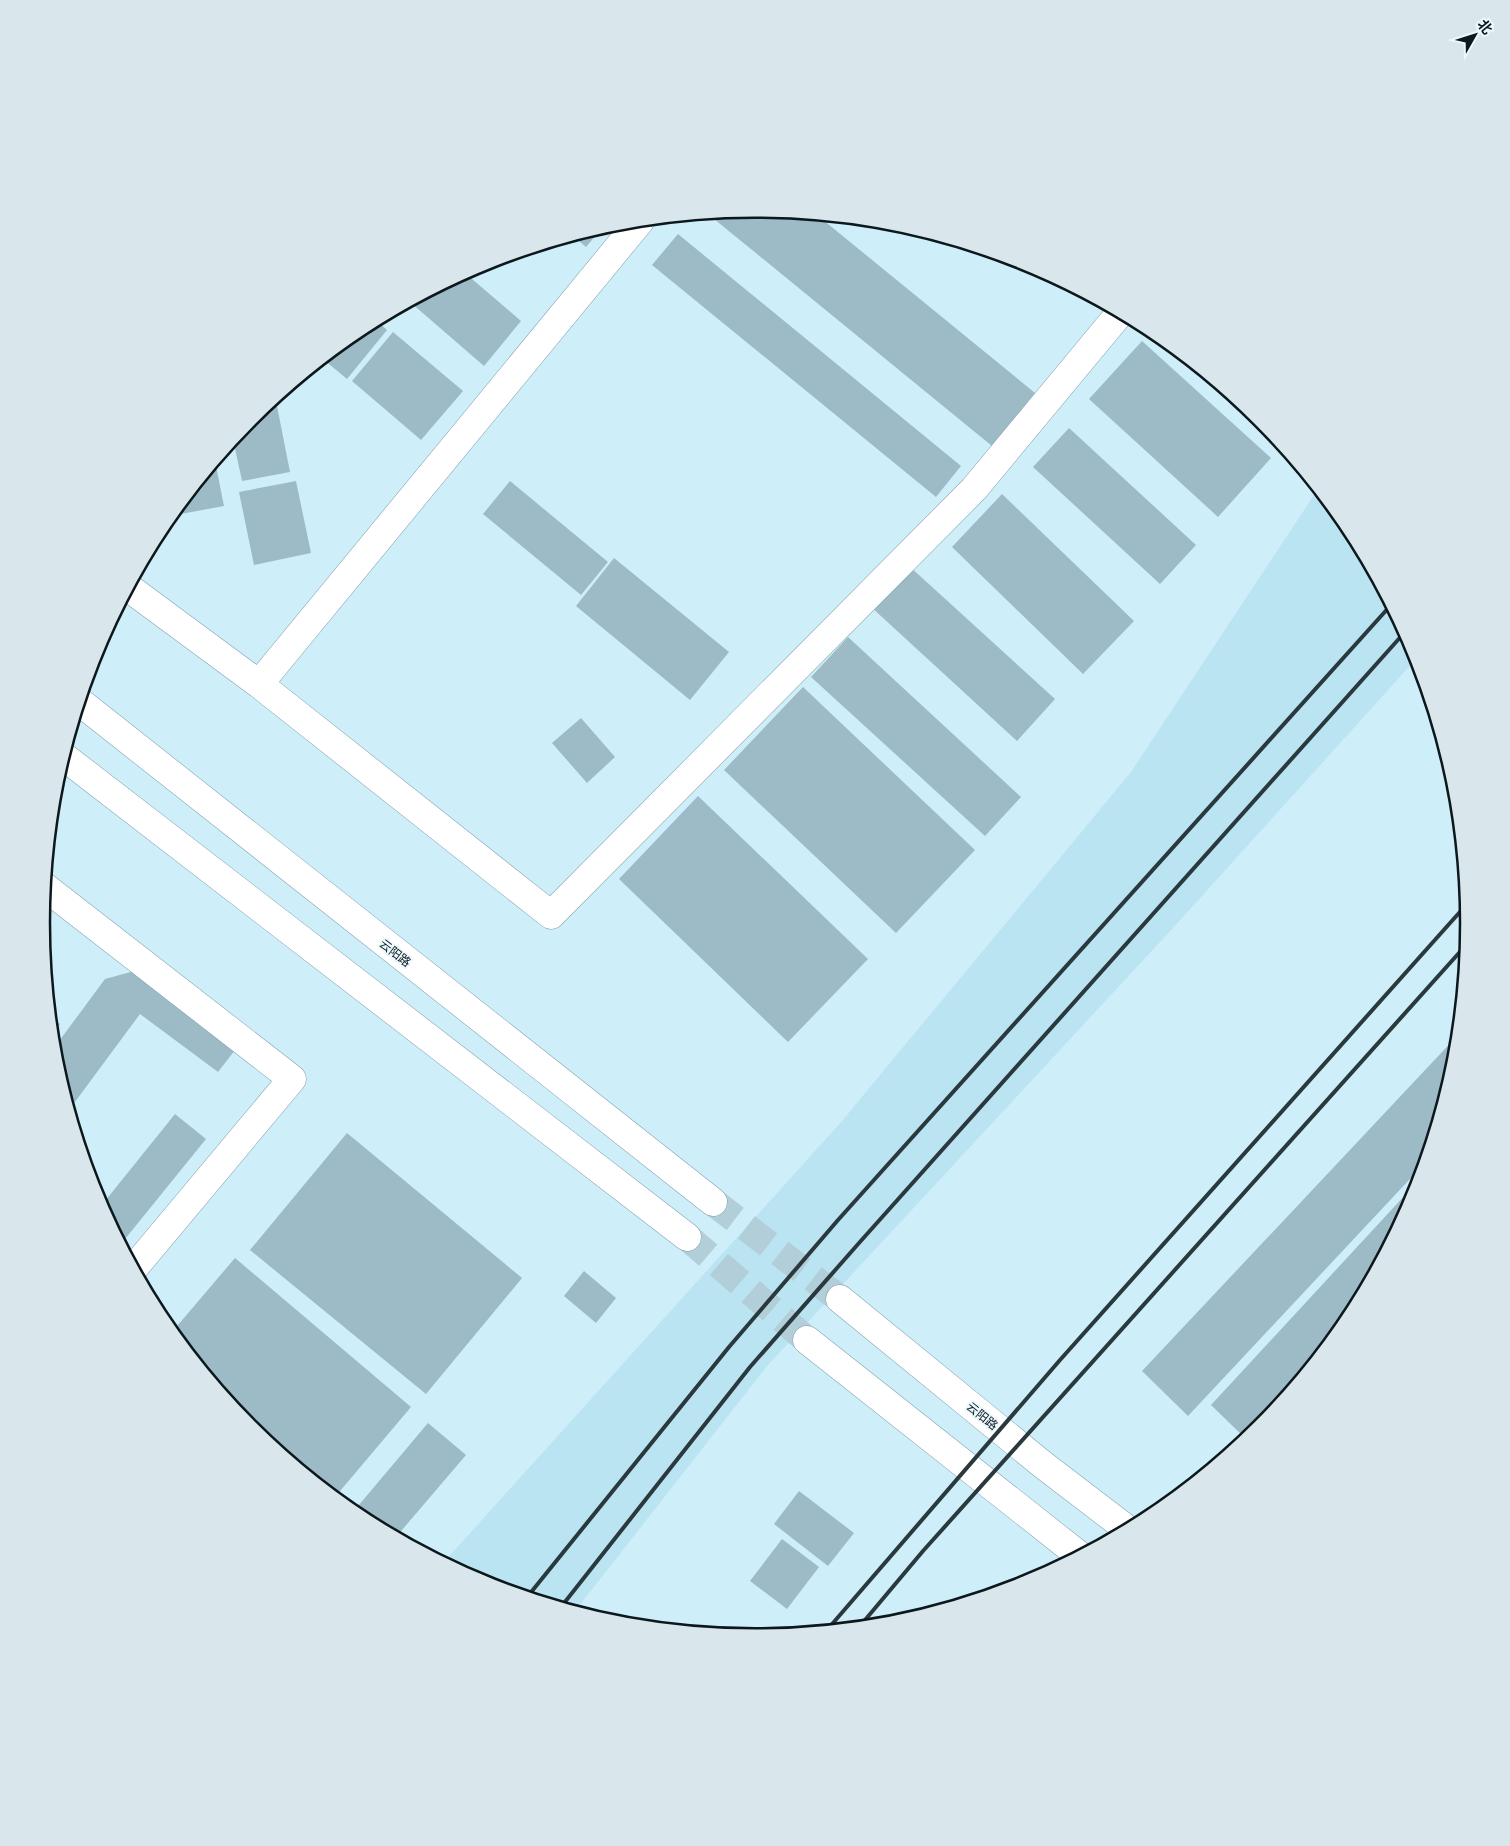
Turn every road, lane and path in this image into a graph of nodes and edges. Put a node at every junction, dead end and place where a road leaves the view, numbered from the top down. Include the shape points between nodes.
1 (633, 229) edge
2 (1116, 317) edge
3 (133, 591) edge
4 (259, 684) junction
5 (84, 705) edge
6 (69, 761) edge
7 (51, 892) edge
8 (713, 1202) tunnel mouth
9 (687, 1238) tunnel mouth
10 (138, 1264) edge
11 (840, 1299) tunnel mouth
12 (807, 1340) tunnel mouth
13 (1121, 1526) edge
14 (1074, 1551) edge

1 - 4 street
2 - 4 street via 974,489 551,915
3 - 4 street
5 - 8 street, 云阳路
6 - 9 street
7 - 10 street via 292,1079
11 - 13 street, 云阳路
12 - 14 street

